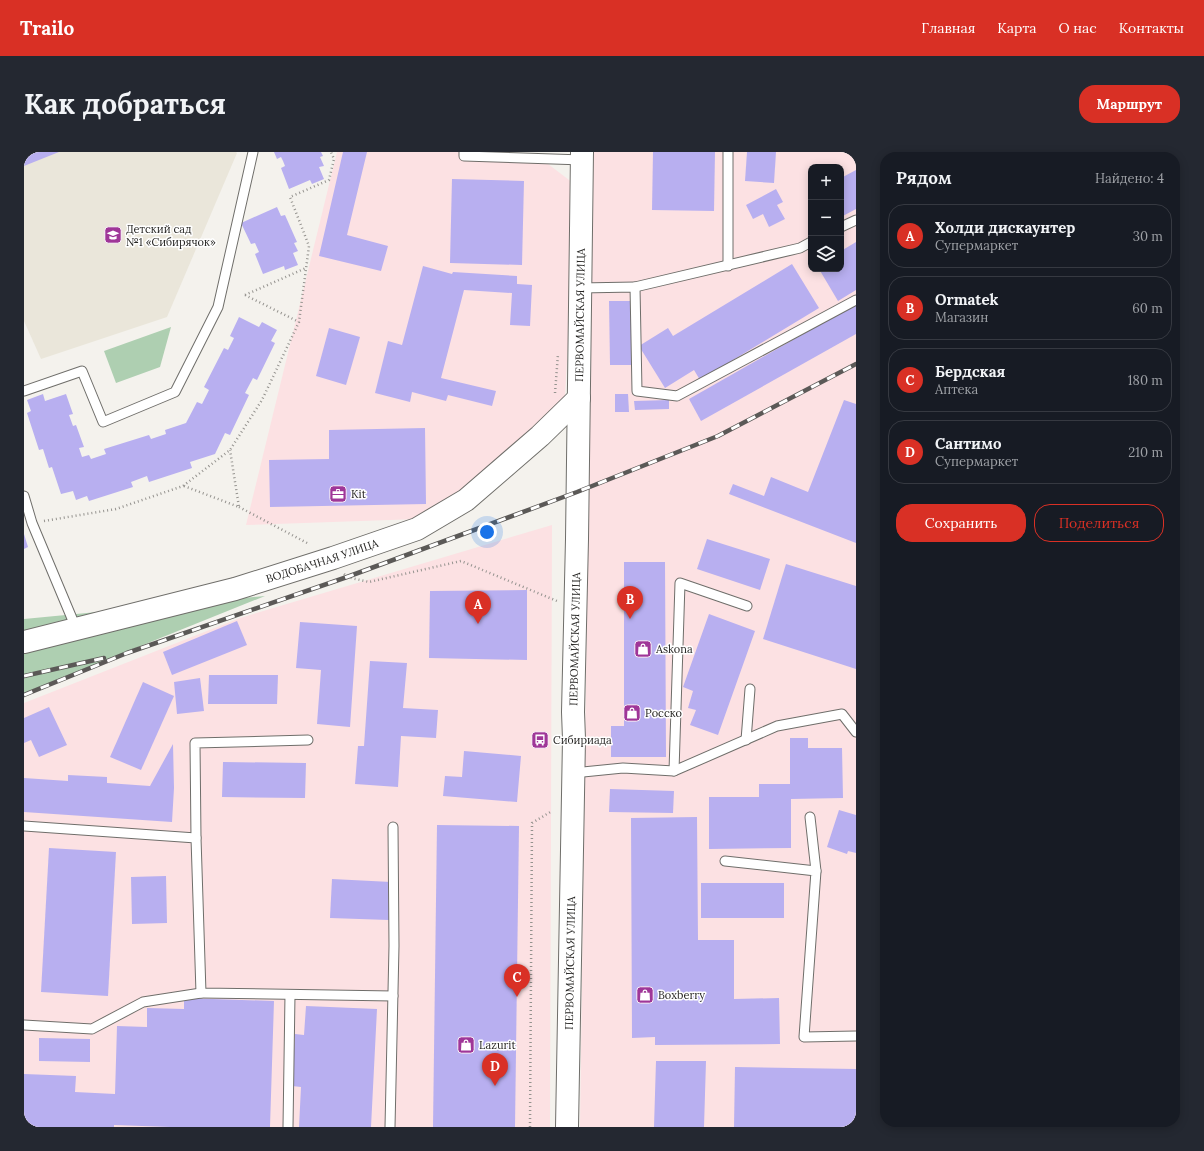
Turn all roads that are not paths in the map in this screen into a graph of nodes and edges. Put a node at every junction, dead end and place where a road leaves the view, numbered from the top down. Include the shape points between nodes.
1 (253, 152) edge
2 (464, 152) edge
3 (728, 152) edge
4 (582, 156) edge
5 (856, 220) edge
6 (844, 226) edge
7 (808, 244) edge
8 (728, 266) junction
9 (580, 288) junction
10 (635, 288) junction
11 (856, 300) edge
12 (24, 391) edge
13 (579, 398) junction
14 (24, 496) edge
15 (747, 606) dead end
16 (76, 628) junction
17 (24, 642) edge
18 (750, 689) dead end
19 (856, 732) edge
20 (308, 740) dead end
21 (746, 740) junction
22 (674, 771) junction
23 (573, 773) junction
24 (810, 817) dead end
25 (24, 826) edge
26 (393, 827) dead end
27 (196, 838) junction
28 (725, 862) dead end
29 (816, 871) junction
30 (200, 994) junction
31 (290, 995) junction
32 (393, 996) junction
33 (24, 1026) edge
34 (856, 1036) edge
35 (288, 1127) edge
36 (390, 1127) edge
37 (567, 1127) edge

1 - 12 lane via 218,307 175,392 102,422 82,371
2 - 4 lane via 464,156
3 - 8 lane
4 - 9 main road, ПЕРВОМАЙСКАЯ УЛИЦА
5 - 6 lane
7 - 8 lane via 800,248
8 - 10 lane
9 - 10 lane
9 - 13 main road, ПЕРВОМАЙСКАЯ УЛИЦА
10 - 11 lane via 637,391 677,396
13 - 16 main road, ВОДОБАЧНАЯ УЛИЦА via 466,500 417,529 235,589
13 - 23 main road, ПЕРВОМАЙСКАЯ УЛИЦА
14 - 16 lane via 32,523
15 - 22 lane via 680,583
16 - 17 main road, ВОДОБАЧНАЯ УЛИЦА
18 - 21 lane
19 - 21 lane via 842,714 777,726
20 - 27 lane via 195,743
21 - 22 lane
22 - 23 lane via 623,768
23 - 37 main road, ПЕРВОМАЙСКАЯ УЛИЦА
24 - 29 lane
25 - 27 lane
26 - 32 lane
27 - 30 lane
28 - 29 lane
29 - 34 lane via 804,1037
30 - 31 lane
30 - 33 lane via 143,1002 92,1029
31 - 32 lane
31 - 35 lane
32 - 36 lane

